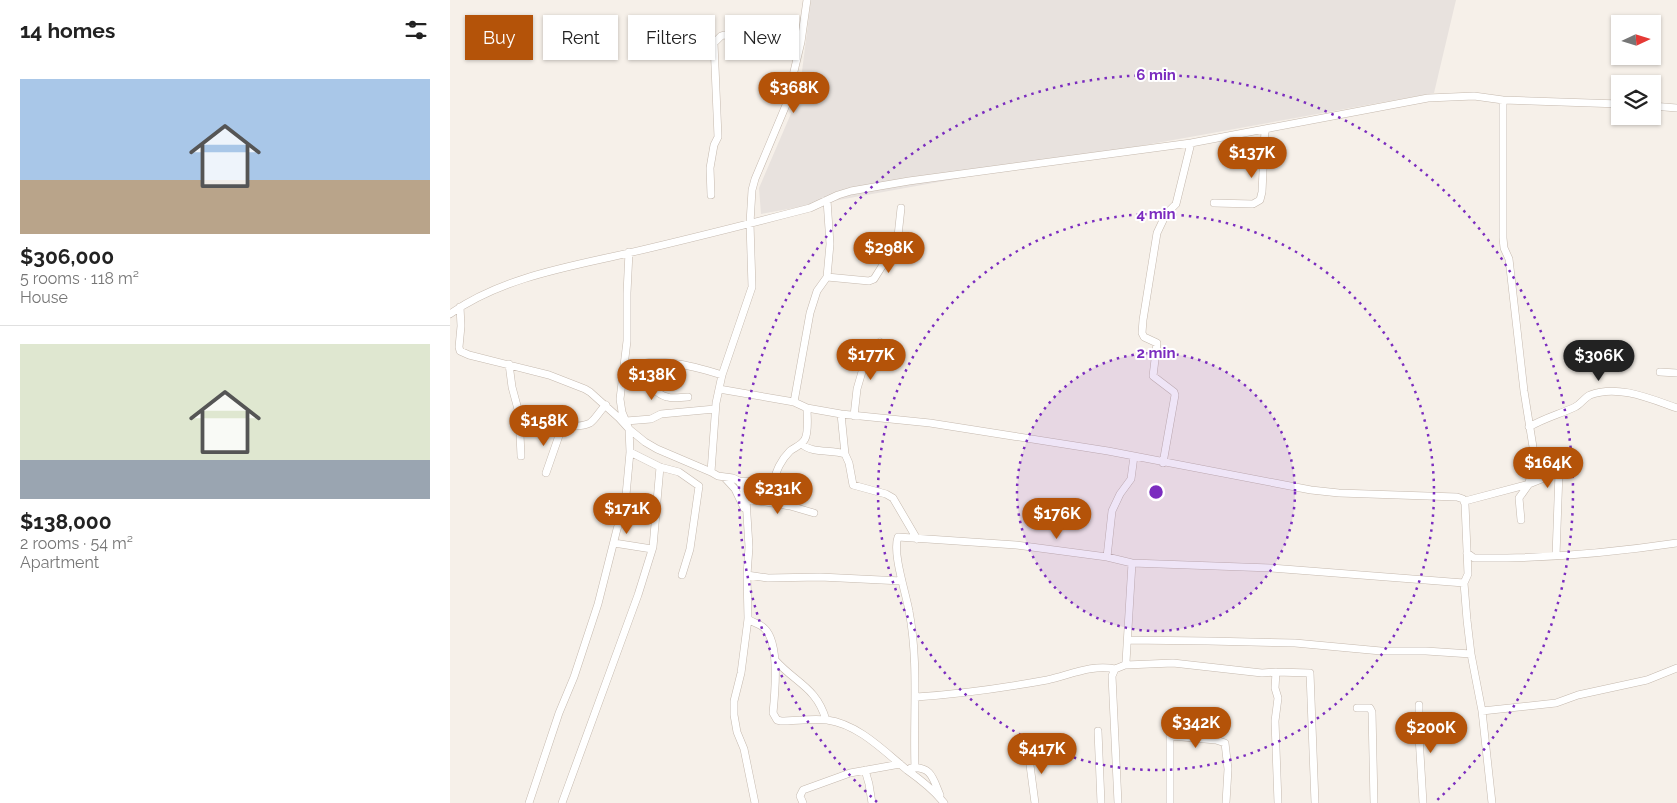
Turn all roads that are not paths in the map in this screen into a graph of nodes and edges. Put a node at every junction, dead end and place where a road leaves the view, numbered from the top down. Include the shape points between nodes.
1 (808, 0) edge
2 (800, 42) junction
3 (1503, 100) junction
4 (1611, 104) edge
5 (1661, 107) edge
6 (1677, 108) edge
7 (1265, 129) junction
8 (1191, 143) junction
9 (711, 196) dead end
10 (827, 200) junction
11 (1214, 203) dead end
12 (901, 208) dead end
13 (750, 223) junction
14 (629, 252) junction
15 (827, 277) junction
16 (460, 307) junction
17 (450, 314) edge
18 (880, 342) dead end
19 (626, 359) junction
20 (509, 364) junction
21 (634, 364) junction
22 (624, 368) junction
23 (1660, 372) dead end
24 (1677, 374) edge
25 (722, 375) junction
26 (719, 389) junction
27 (688, 397) dead end
28 (794, 402) junction
29 (606, 406) junction
30 (807, 408) junction
31 (1677, 408) edge
32 (715, 409) junction
33 (841, 414) junction
34 (854, 416) junction
35 (626, 421) junction
36 (520, 426) junction
37 (562, 427) junction
38 (1529, 427) junction
39 (629, 430) junction
40 (802, 444) junction
41 (630, 452) junction
42 (845, 454) junction
43 (522, 456) dead end
44 (1134, 456) junction
45 (1574, 460) dead end
46 (1164, 463) junction
47 (660, 467) junction
48 (711, 472) junction
49 (1559, 472) junction
50 (546, 474) dead end
51 (724, 477) junction
52 (739, 481) junction
53 (1528, 484) junction
54 (746, 499) junction
55 (1464, 501) junction
56 (746, 511) junction
57 (814, 513) dead end
58 (1521, 520) dead end
59 (917, 539) junction
60 (614, 543) junction
61 (1677, 543) edge
62 (652, 549) junction
63 (1467, 553) junction
64 (1556, 556) junction
65 (1107, 557) junction
66 (1132, 563) junction
67 (682, 575) dead end
68 (746, 575) junction
69 (902, 581) junction
70 (1464, 583) junction
71 (748, 619) junction
72 (1128, 640) junction
73 (1471, 654) junction
74 (776, 661) junction
75 (1126, 665) junction
76 (1677, 668) edge
77 (1115, 669) junction
78 (1276, 672) junction
79 (916, 697) junction
80 (1419, 705) dead end
81 (1357, 708) dead end
82 (1482, 711) junction
83 (826, 720) junction
84 (1098, 731) dead end
85 (1028, 750) dead end
86 (903, 766) junction
87 (915, 768) junction
88 (865, 770) junction
89 (943, 801) edge
90 (529, 803) edge
91 (562, 803) edge
92 (755, 803) edge
93 (802, 803) edge
94 (872, 803) edge
95 (1034, 803) edge
96 (1101, 803) edge
97 (1118, 803) edge
98 (1170, 803) edge
99 (1226, 803) edge
100 (1278, 803) edge
101 (1315, 803) edge
102 (1374, 803) edge
103 (1423, 803) edge
104 (1492, 803) edge

1 - 2 street
2 - 9 street via 766,36 724,35 714,42 718,137 710,168
2 - 13 street via 786,105 755,179
3 - 4 street
3 - 7 street via 1474,96 1428,98
3 - 38 street via 1502,238 1509,259
5 - 6 street
7 - 8 street
7 - 11 street via 1260,200 1253,204
8 - 10 street via 909,181 851,191
8 - 46 street via 1176,204 1166,214 1157,233 1142,327 1144,337 1157,343 1153,376 1175,395
10 - 13 street via 810,208
10 - 15 street via 830,244
12 - 15 street via 896,244 874,279
13 - 14 street
13 - 25 street via 752,287
14 - 16 street via 528,277
14 - 19 street
15 - 28 street via 817,291 810,313
16 - 17 street
16 - 20 street via 460,351
18 - 34 street via 866,358 857,389
19 - 21 street
19 - 22 street
20 - 29 street via 585,389
20 - 36 street
21 - 22 street
21 - 25 street via 671,362
21 - 27 street via 660,394 671,398
22 - 35 street via 620,406
23 - 24 street
25 - 26 street
26 - 28 street
26 - 32 street
28 - 30 street
29 - 37 street via 590,423
29 - 39 street
30 - 33 street
30 - 40 street via 807,433
31 - 38 street via 1630,393 1602,392
32 - 35 street
32 - 48 street
33 - 34 street
33 - 42 street
34 - 44 street via 930,423
35 - 39 street
36 - 37 street
36 - 43 street
37 - 50 street
38 - 53 street via 1533,447
39 - 41 street
39 - 48 street via 657,449
40 - 42 street via 807,448
40 - 52 street via 784,458 775,471 773,482
41 - 47 street
41 - 60 street via 625,506
42 - 59 street via 853,485 893,498
44 - 46 street
44 - 65 street via 1130,479 1112,511
45 - 49 street
46 - 55 street via 1310,490 1456,497
47 - 62 street
47 - 67 street via 679,472 699,487 690,549
48 - 51 street
49 - 53 street
49 - 64 street
51 - 52 street
51 - 56 street via 739,495
52 - 54 street
53 - 55 street
53 - 58 street via 1519,498
54 - 56 street
54 - 57 street
55 - 63 street
56 - 68 street via 749,547
59 - 65 street
59 - 69 street via 897,538
60 - 62 street
60 - 90 street via 574,678
61 - 64 street
62 - 91 street
63 - 64 street via 1474,558
63 - 70 street via 1468,574
65 - 66 street
66 - 70 street via 1271,568
66 - 72 street
68 - 69 street
68 - 71 street
69 - 79 street via 912,626
70 - 73 street
71 - 74 street via 766,629
71 - 92 street via 734,715
72 - 73 street via 1295,643 1382,651
72 - 75 street
73 - 82 street
74 - 83 street via 810,690 822,707
74 - 83 street via 775,718 781,721
75 - 77 street
75 - 78 street via 1173,663
76 - 82 street via 1646,680 1556,703
77 - 79 street via 1102,667 981,692
77 - 97 street via 1112,676
78 - 100 street
78 - 101 street via 1311,674
79 - 87 street
80 - 103 street
81 - 102 street via 1370,708 1372,712
82 - 104 street
83 - 86 street via 849,727
84 - 96 street
85 - 95 street
86 - 87 street
86 - 88 street
86 - 89 street
87 - 89 street via 927,770
88 - 93 street via 803,790 800,796
88 - 94 street
98 - 99 street via 1170,733 1171,736 1225,743 1228,770

